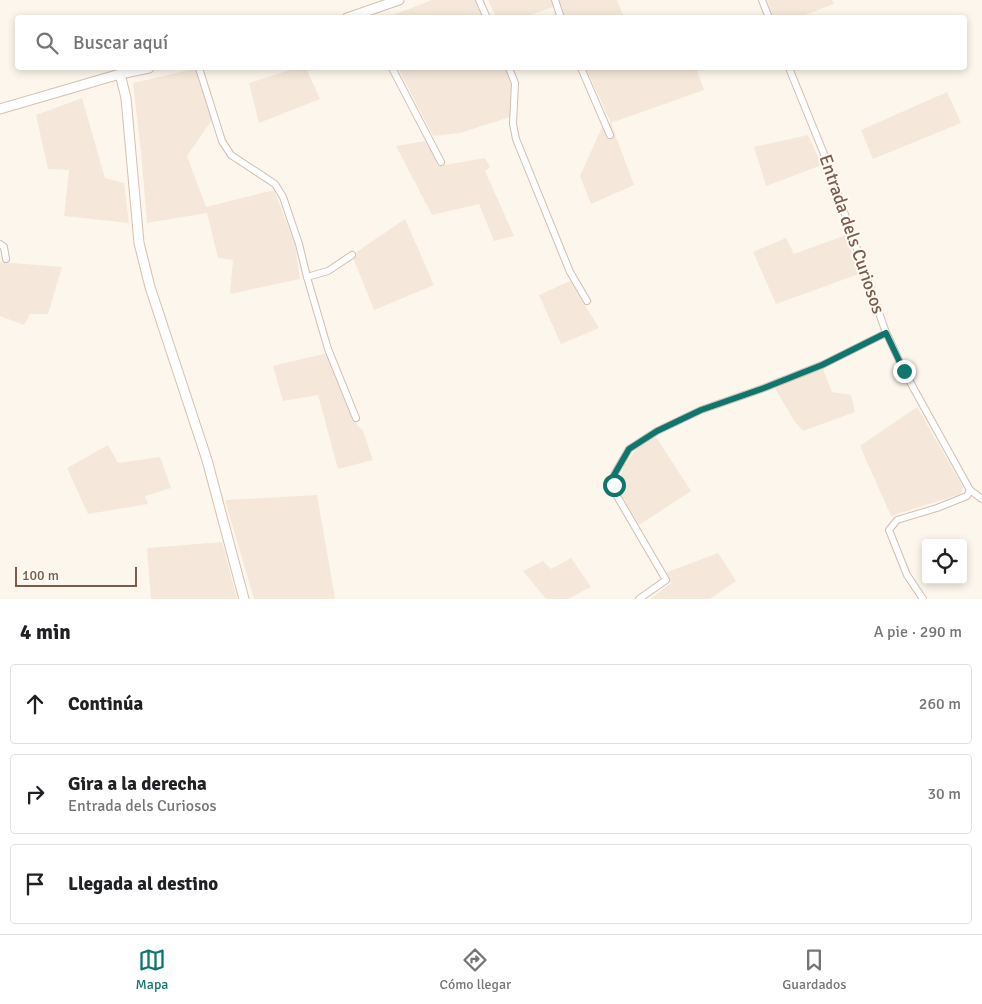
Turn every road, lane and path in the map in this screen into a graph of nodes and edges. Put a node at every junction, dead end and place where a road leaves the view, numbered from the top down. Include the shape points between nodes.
1 (399, 0) edge
2 (479, 0) edge
3 (554, 0) edge
4 (762, 0) edge
5 (365, 15) edge
6 (486, 15) edge
7 (560, 15) edge
8 (768, 15) edge
9 (139, 70) edge
10 (199, 70) edge
11 (393, 70) edge
12 (510, 70) edge
13 (582, 70) edge
14 (790, 70) edge
15 (120, 74) junction
16 (0, 109) edge
17 (610, 136) dead end
18 (441, 162) dead end
19 (0, 244) edge
20 (352, 255) dead end
21 (6, 260) dead end
22 (307, 277) junction
23 (587, 301) dead end
24 (886, 333) junction
25 (356, 418) dead end
26 (970, 490) junction
27 (982, 499) edge
28 (244, 599) edge
29 (639, 599) edge
30 (923, 599) edge

1 - 5 main road
2 - 6 street
3 - 7 street
4 - 8 street
9 - 15 main road
10 - 22 street via 222,142 231,155 275,184 283,197
11 - 18 street
12 - 23 street via 515,82 513,124 516,139 570,272
13 - 17 street
14 - 24 street, Entrada dels Curiosos via 824,154
15 - 16 main road
15 - 28 main road via 126,98 139,243 206,460
19 - 21 street via 4,247
20 - 22 street via 328,271
22 - 25 street via 328,350
24 - 26 street, Entrada dels Curiosos
24 - 29 street via 822,365 701,410 629,449 614,475 614,490 666,580
26 - 27 street, Entrada dels Curiosos
26 - 30 street via 967,496 897,520 889,530 907,574

